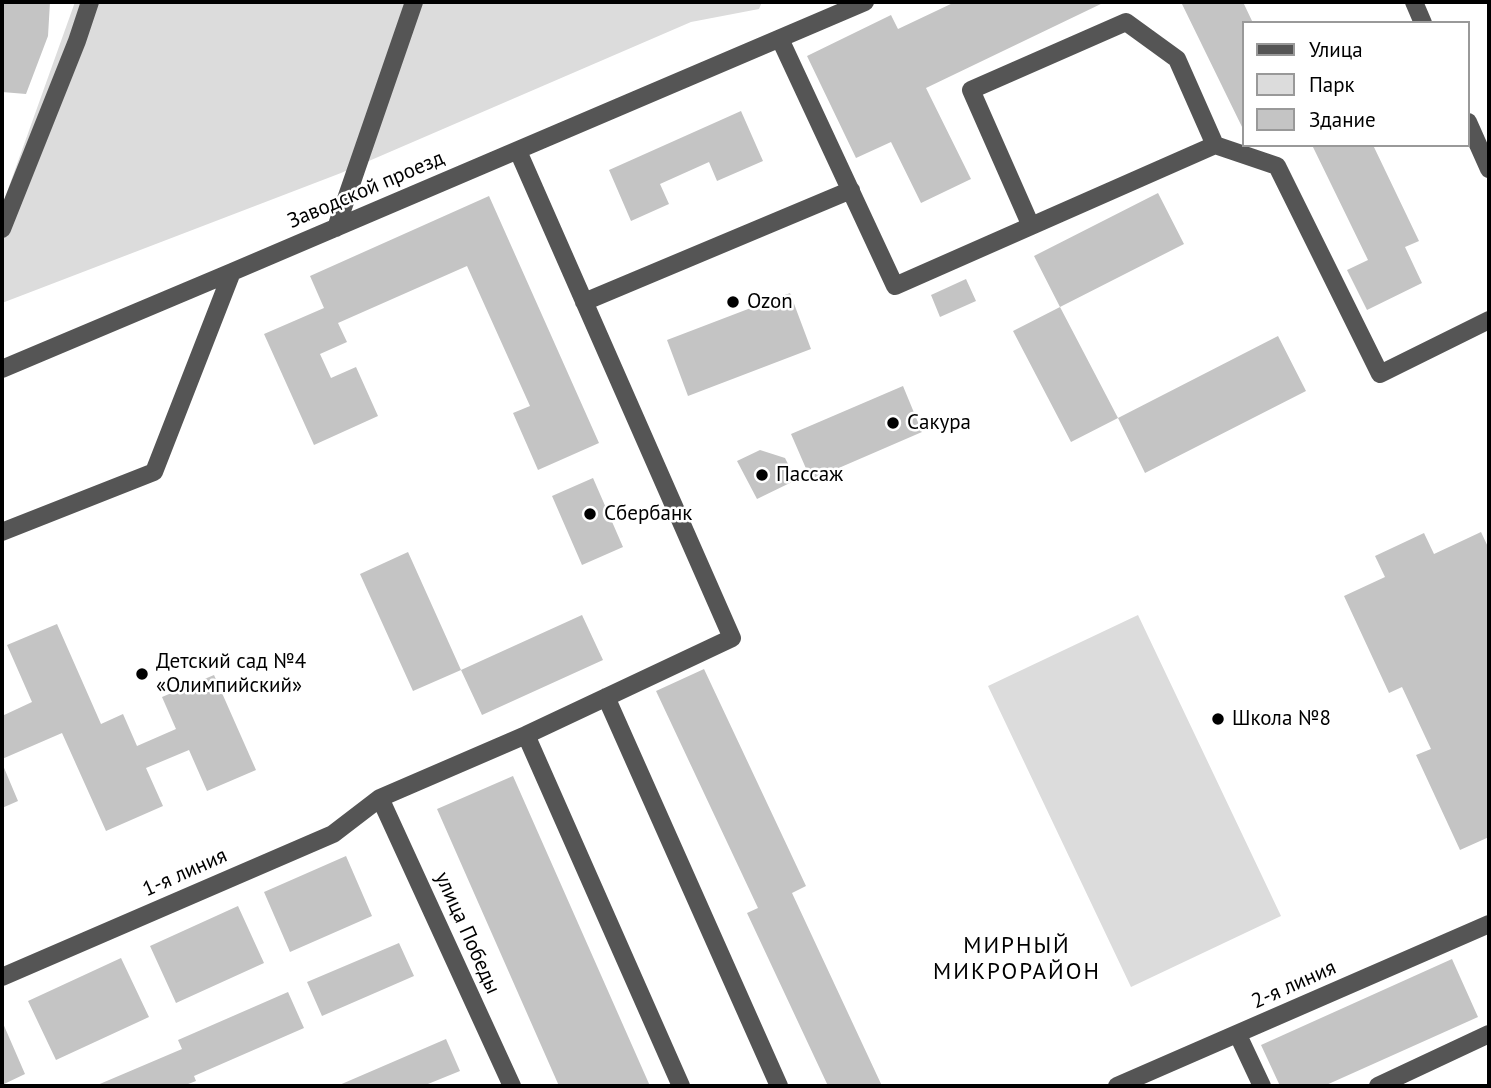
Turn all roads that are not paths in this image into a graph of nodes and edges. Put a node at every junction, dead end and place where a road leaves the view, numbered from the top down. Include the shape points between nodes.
1 (90, 2) edge
2 (414, 2) edge
3 (865, 2) edge
4 (1414, 2) edge
5 (1422, 21) edge
6 (779, 39) junction
7 (1470, 126) edge
8 (1214, 145) junction
9 (518, 151) junction
10 (1489, 169) edge
11 (851, 190) junction
12 (1031, 226) junction
13 (336, 228) junction
14 (2, 229) edge
15 (232, 272) junction
16 (584, 302) junction
17 (1489, 320) edge
18 (2, 369) edge
19 (2, 532) edge
20 (606, 697) junction
21 (526, 735) junction
22 (380, 798) junction
23 (1489, 924) edge
24 (2, 977) edge
25 (1489, 1034) edge
26 (1238, 1035) junction
27 (512, 1086) edge
28 (681, 1086) edge
29 (779, 1086) edge
30 (1117, 1086) edge
31 (1262, 1086) edge
32 (1378, 1086) edge

1 - 14 street
2 - 13 street
3 - 6 street, Заводской проезд
4 - 5 street
6 - 9 street, Заводской проезд
6 - 11 street
7 - 10 street
8 - 12 street
8 - 12 street via 1177,59 1126,22 971,90
8 - 17 street via 1278,166 1380,374
9 - 13 street, Заводской проезд
9 - 16 street
11 - 12 street via 895,286
11 - 16 street
13 - 15 street, Заводской проезд
15 - 18 street, Заводской проезд
15 - 19 street via 154,472
16 - 20 street, 1-я линия via 732,638
20 - 21 street, 1-я линия
20 - 29 street
21 - 22 street, 1-я линия
21 - 28 street
22 - 24 street, 1-я линия via 333,834
22 - 27 street, улица Победы
23 - 26 street, 2-я линия
25 - 32 street
26 - 30 street, 2-я линия
26 - 31 street

